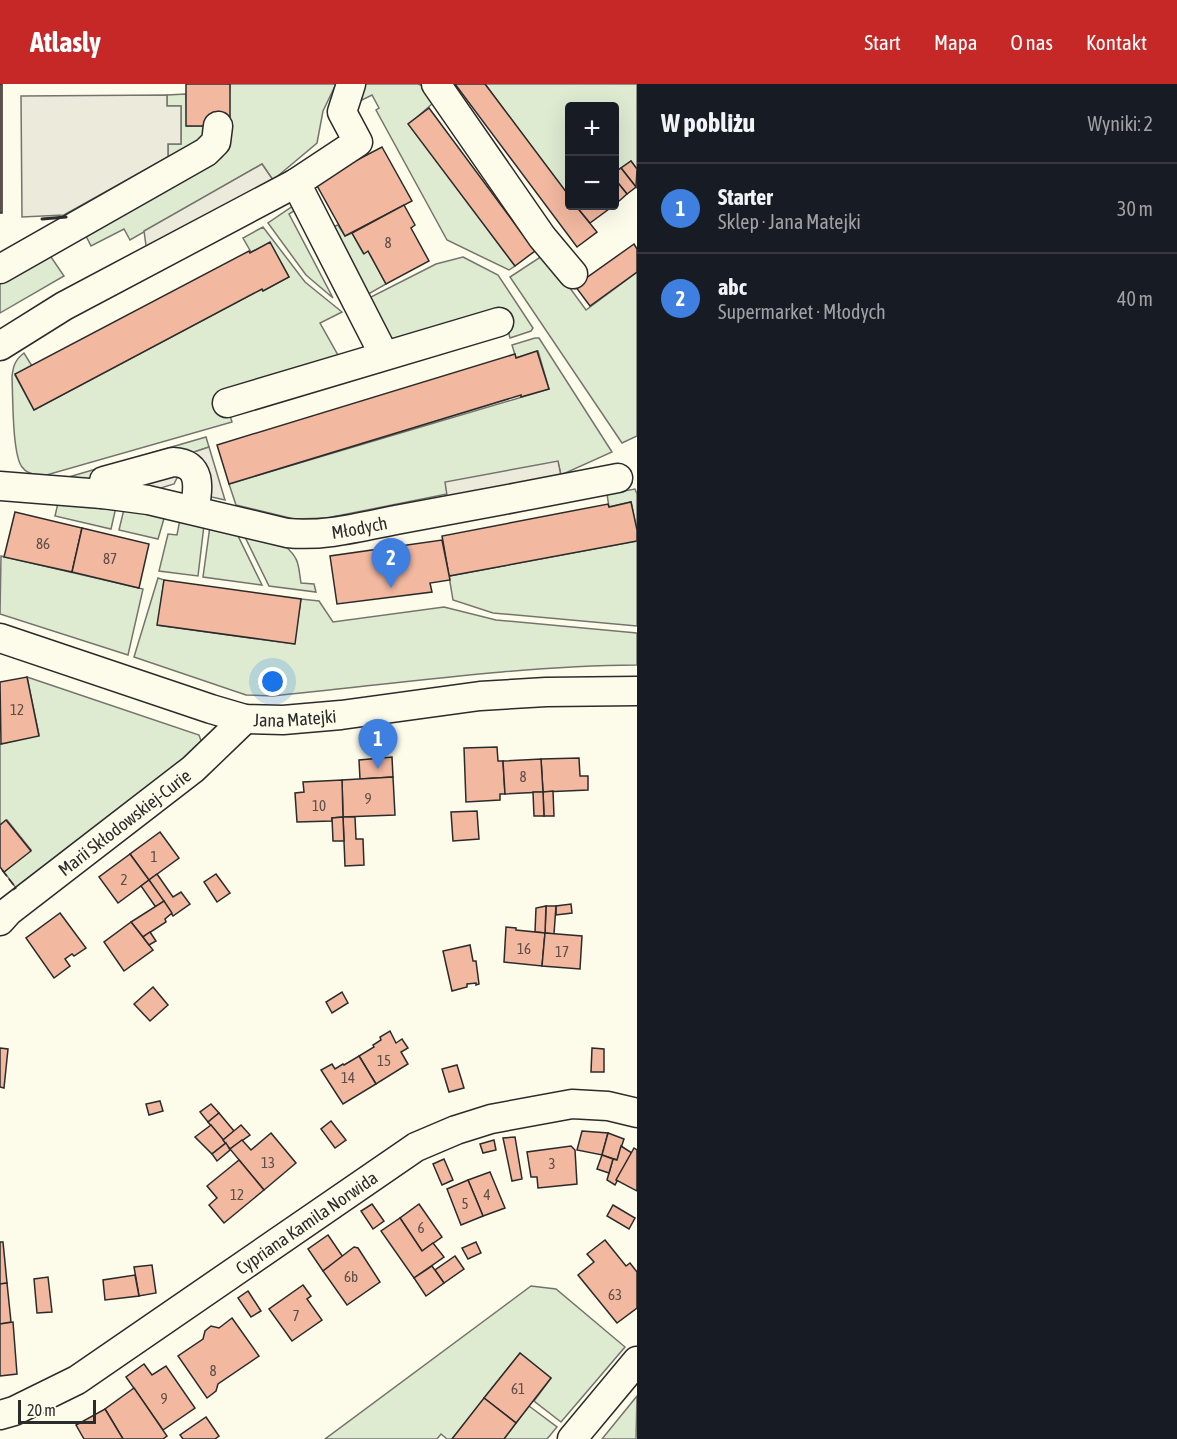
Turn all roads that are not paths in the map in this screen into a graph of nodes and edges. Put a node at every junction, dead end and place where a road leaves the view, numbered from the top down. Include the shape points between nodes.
1 (351, 84) edge
2 (436, 84) edge
3 (218, 126) dead end
4 (296, 183) junction
5 (0, 269) edge
6 (573, 274) dead end
7 (499, 322) dead end
8 (0, 346) edge
9 (384, 355) junction
10 (227, 403) dead end
11 (618, 478) dead end
12 (0, 486) edge
13 (102, 494) junction
14 (194, 510) junction
15 (0, 638) edge
16 (637, 691) edge
17 (245, 719) junction
18 (0, 921) edge
19 (637, 1113) edge
20 (637, 1361) edge
21 (0, 1415) edge
22 (573, 1439) edge

1 - 4 street via 342,112 358,142
2 - 6 street via 542,237
3 - 5 street via 216,142 206,152
4 - 8 street via 64,306
4 - 9 street
7 - 9 street
9 - 10 street
11 - 14 street, Młodych via 300,535
12 - 13 street, Młodych
13 - 14 street, Młodych
13 - 14 street via 104,481 182,462 190,465 195,474 198,493
15 - 17 street, Jana Matejki
16 - 17 street, Jana Matejki via 480,696 312,718
17 - 18 street, Marii Skłodowskiej-Curie via 193,769
19 - 21 street, Cypriana Kamila Norwida via 572,1104 491,1119 416,1147 77,1380
20 - 22 street

